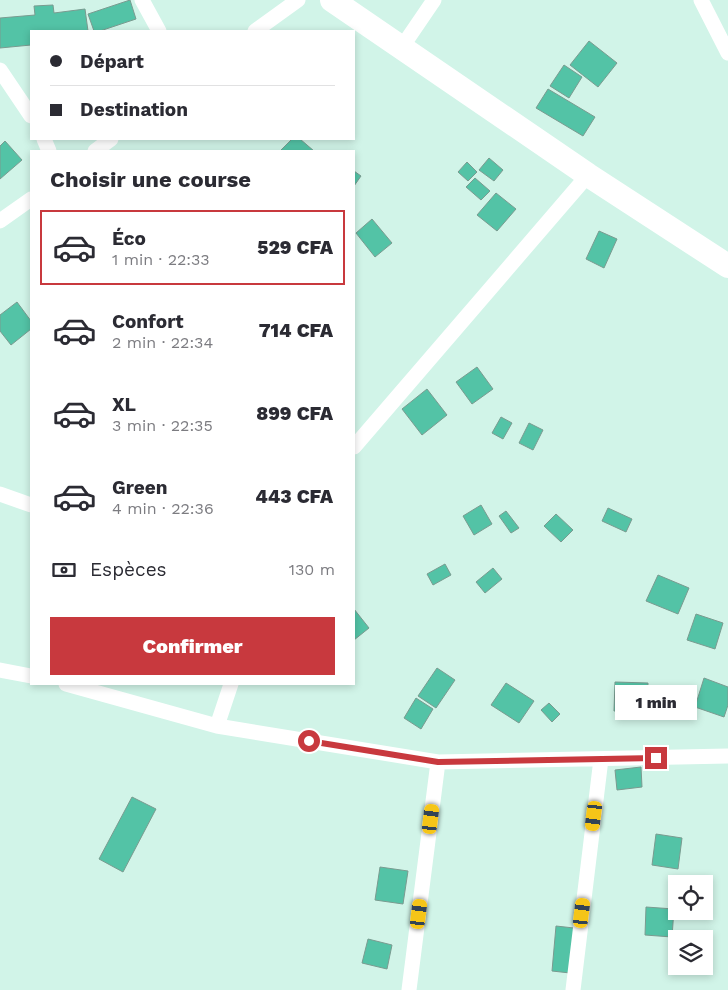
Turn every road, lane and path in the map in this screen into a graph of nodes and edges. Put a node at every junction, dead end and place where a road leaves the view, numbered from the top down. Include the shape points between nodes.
1 (142, 0) edge
2 (298, 0) edge
3 (332, 0) edge
4 (434, 0) edge
5 (701, 0) edge
6 (158, 30) edge
7 (256, 30) edge
8 (402, 48) junction
9 (728, 53) edge
10 (0, 70) edge
11 (30, 115) edge
12 (110, 140) edge
13 (96, 150) edge
14 (588, 174) junction
15 (30, 200) edge
16 (0, 221) edge
17 (728, 266) edge
18 (355, 446) edge
19 (0, 494) edge
20 (30, 505) edge
21 (0, 670) edge
22 (30, 676) edge
23 (70, 685) edge
24 (231, 685) edge
25 (217, 726) junction
26 (728, 756) edge
27 (601, 758) junction
28 (438, 762) junction
29 (410, 990) edge
30 (573, 990) edge

1 - 6 street
2 - 7 street
3 - 8 main road
4 - 8 street
5 - 9 street
8 - 14 main road
10 - 11 street
12 - 13 street
14 - 17 main road
14 - 18 street
15 - 16 street
19 - 20 street
21 - 22 street
23 - 25 street
24 - 25 street
25 - 28 street
26 - 27 street
27 - 28 street
27 - 30 street
28 - 29 street

